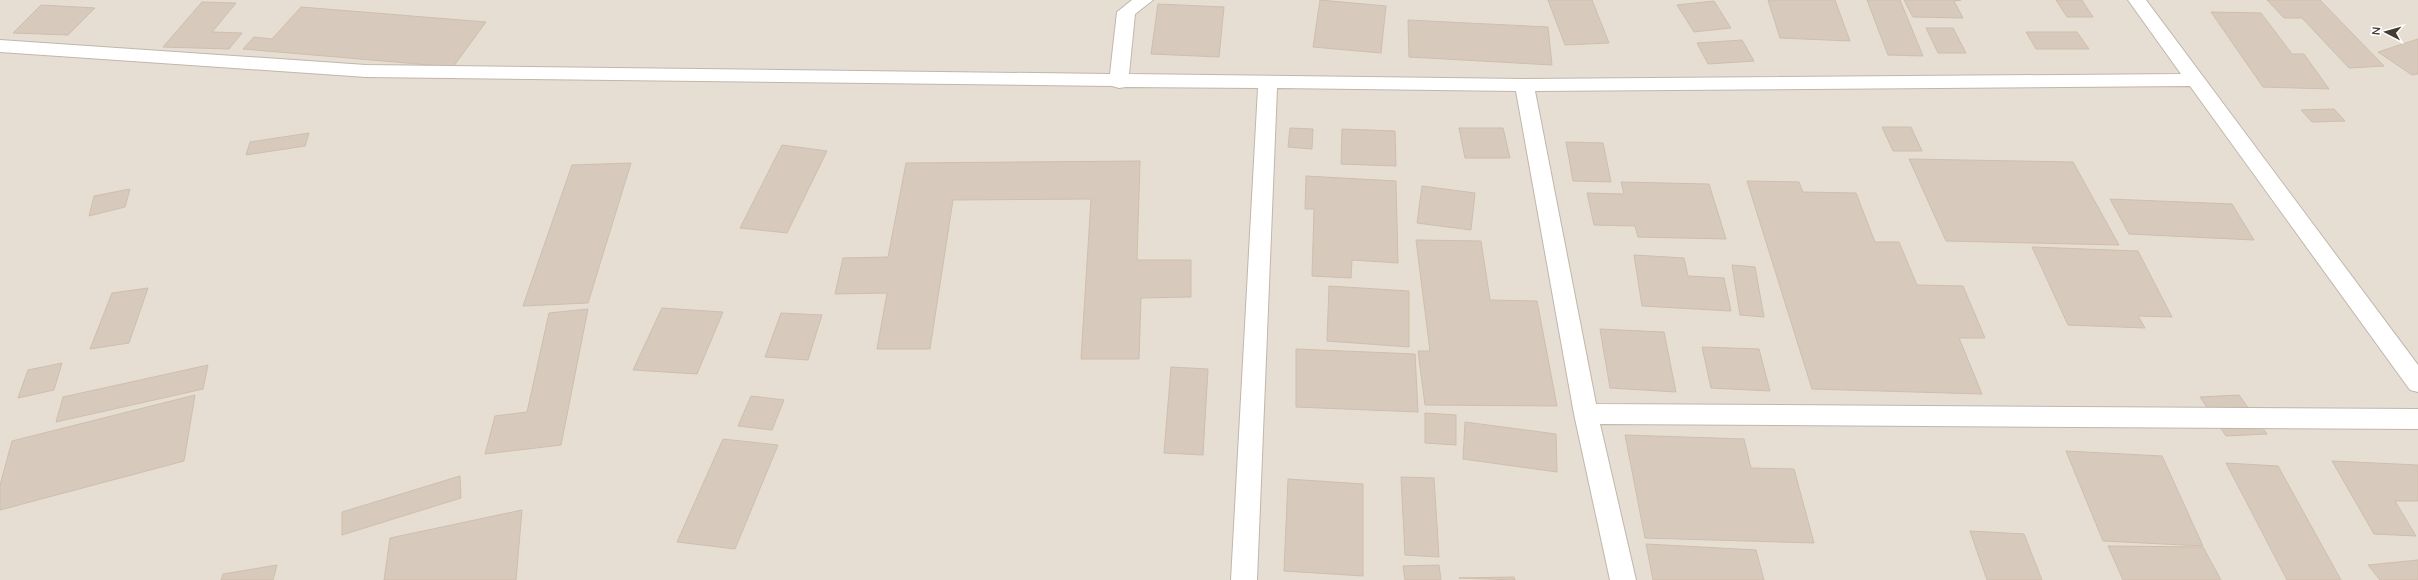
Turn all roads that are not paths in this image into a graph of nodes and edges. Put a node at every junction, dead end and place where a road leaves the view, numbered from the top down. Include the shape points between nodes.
1 (1144, 0) edge
2 (2137, 0) edge
3 (0, 46) edge
4 (2193, 80) junction
5 (1119, 82) junction
6 (1268, 82) junction
7 (1524, 86) junction
8 (2418, 383) edge
9 (1586, 414) junction
10 (2418, 419) edge
11 (1244, 580) edge
12 (1623, 580) edge

1 - 5 street via 1126,12
2 - 4 street
3 - 5 street via 366,71
4 - 7 street
4 - 8 street
5 - 6 street
6 - 7 street
6 - 11 street
7 - 9 street
9 - 10 street
9 - 12 street

